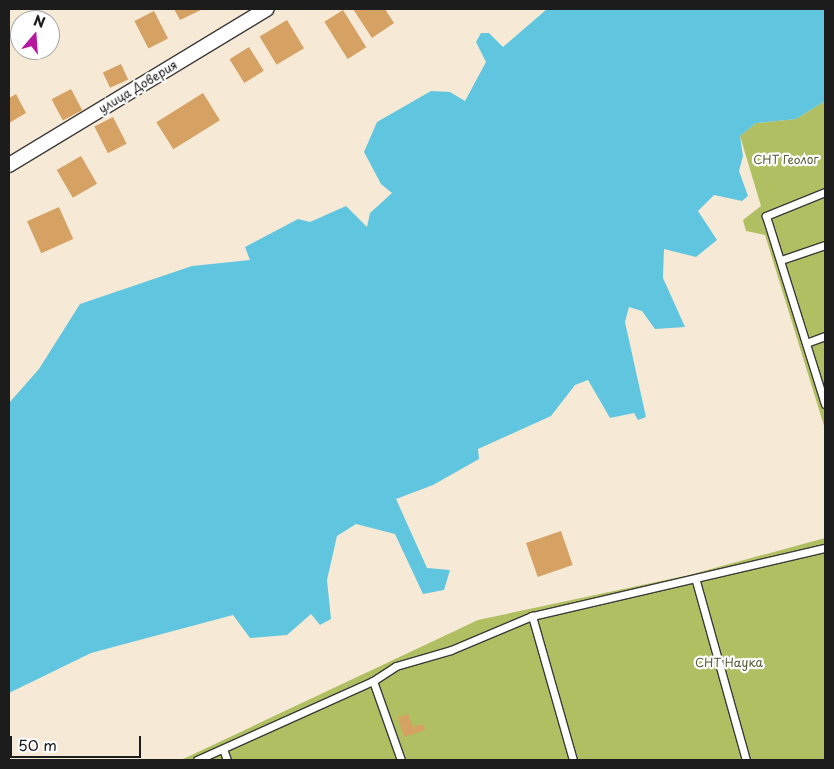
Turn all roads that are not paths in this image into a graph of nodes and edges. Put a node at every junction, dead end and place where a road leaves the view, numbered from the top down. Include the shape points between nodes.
1 (267, 9) edge
2 (9, 165) edge
3 (825, 192) edge
4 (825, 245) edge
5 (781, 260) junction
6 (825, 336) edge
7 (806, 343) junction
8 (825, 404) edge
9 (825, 548) edge
10 (696, 581) junction
11 (532, 616) junction
12 (373, 681) junction
13 (223, 749) junction
14 (197, 760) edge
15 (227, 760) edge
16 (401, 760) edge
17 (573, 760) edge
18 (746, 760) edge

1 - 2 street, улица Доверия
3 - 5 lane via 766,216
4 - 5 lane
5 - 7 lane
6 - 7 lane
7 - 8 lane
9 - 10 lane
10 - 11 lane
10 - 18 lane
11 - 12 lane via 451,650 396,666
11 - 17 lane
12 - 13 lane
12 - 16 lane
13 - 14 lane
13 - 15 lane

